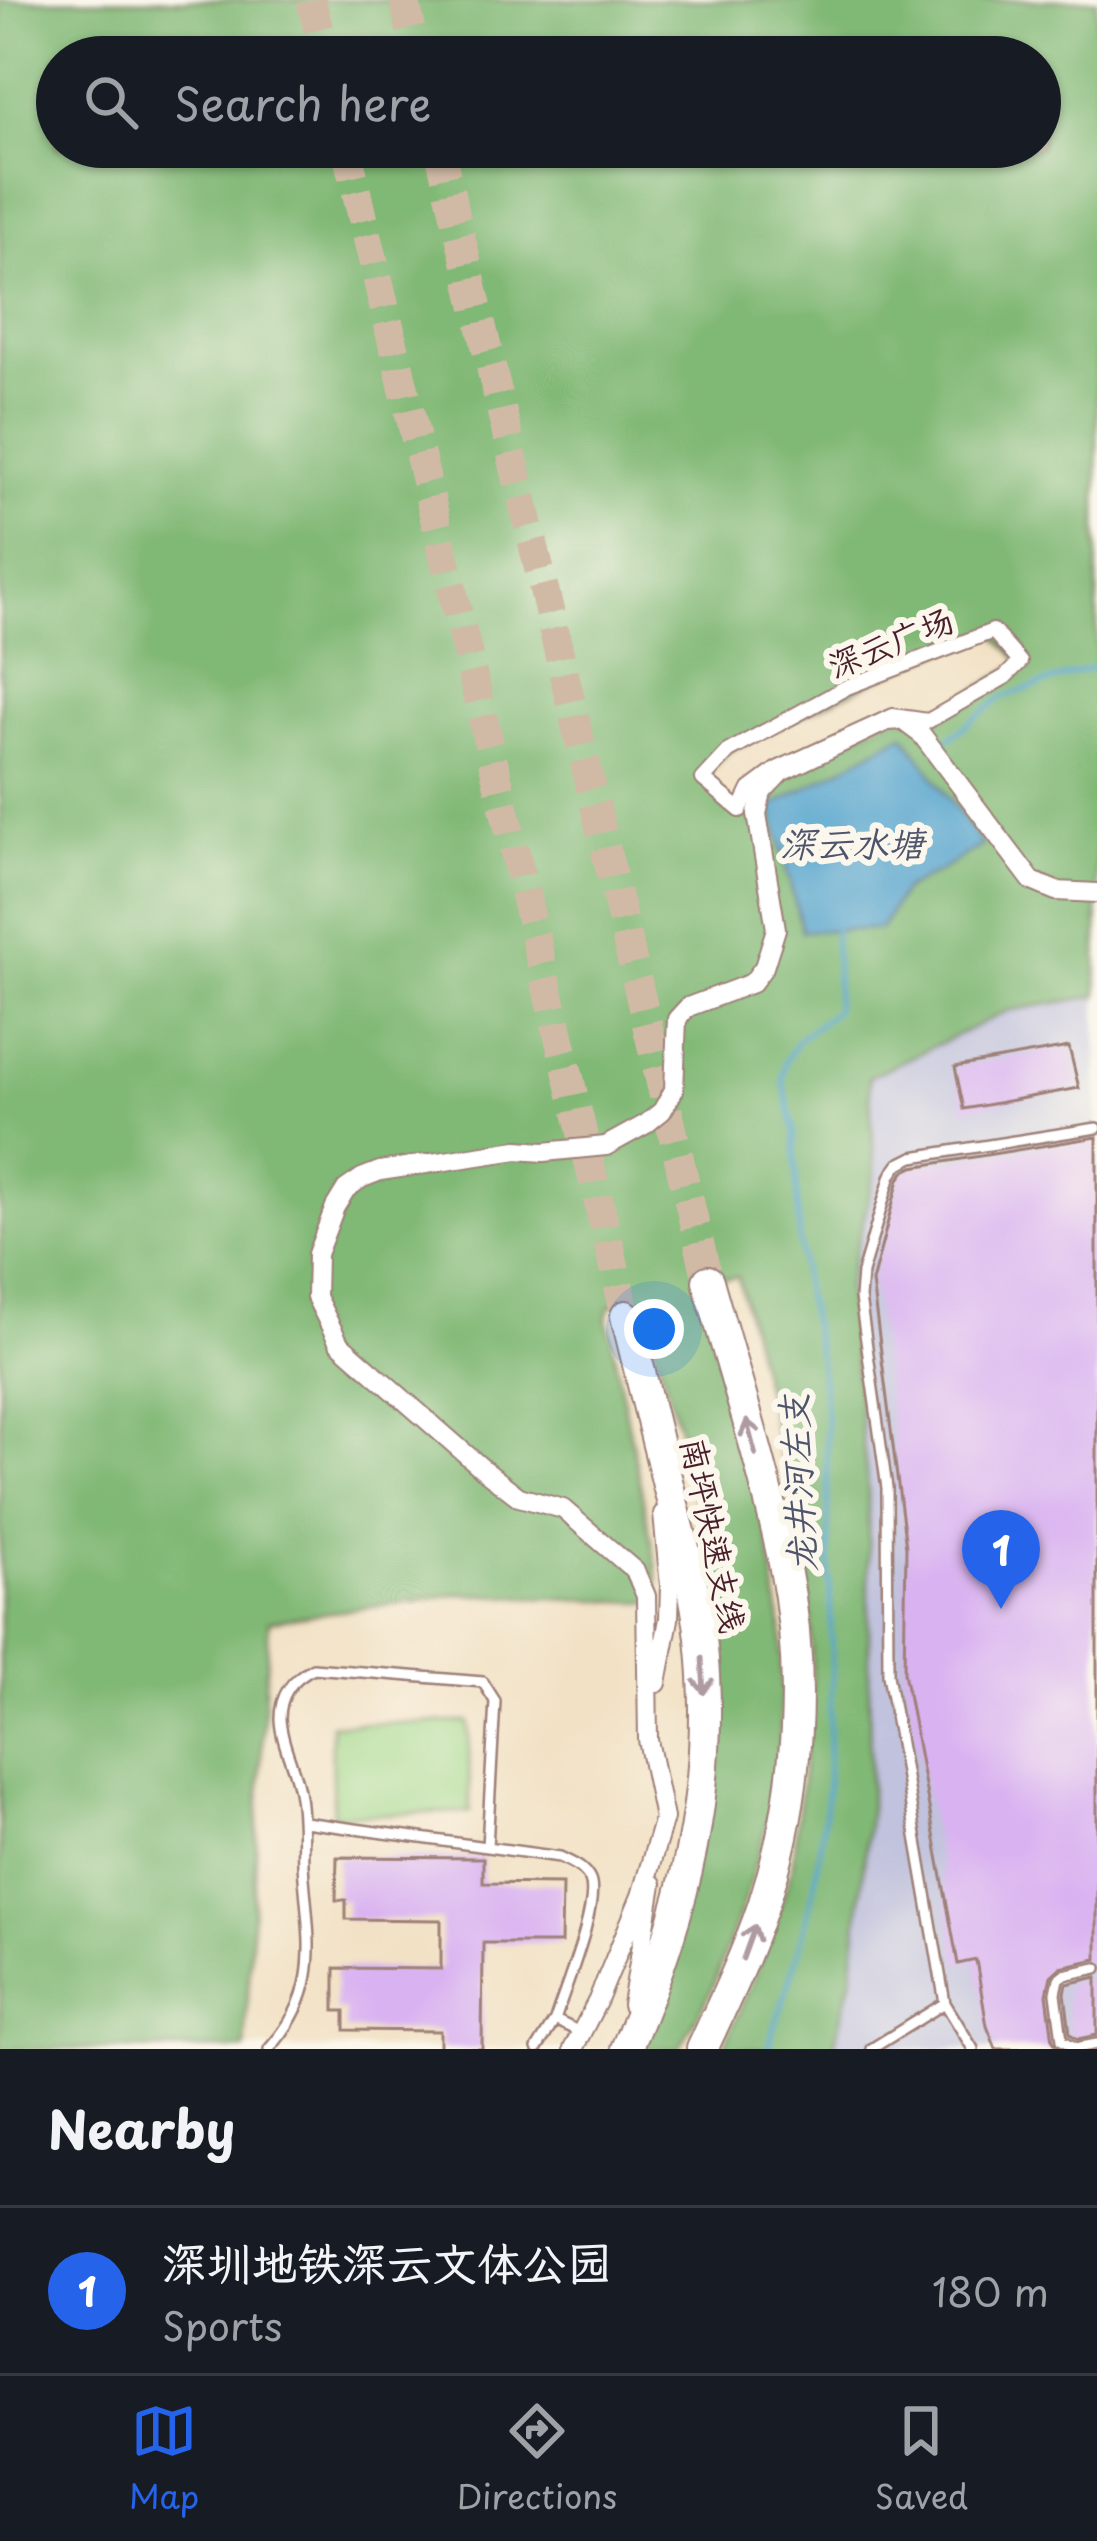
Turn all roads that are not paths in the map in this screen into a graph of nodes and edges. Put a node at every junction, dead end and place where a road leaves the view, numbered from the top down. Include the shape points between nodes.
1 (703, 779) joint
2 (1097, 893) edge
3 (1097, 1128) edge
4 (708, 1281) tunnel mouth
5 (626, 1316) tunnel mouth
6 (655, 1431) junction
7 (648, 1740) junction
8 (304, 1822) junction
9 (487, 1847) junction
10 (653, 1862) junction
11 (1095, 1969) edge
12 (1097, 1985) edge
13 (945, 2003) junction
14 (555, 2020) junction
15 (577, 2041) edge
16 (1097, 2044) edge
17 (269, 2049) edge
18 (537, 2049) edge
19 (625, 2049) edge
20 (702, 2049) edge
21 (871, 2049) edge
22 (973, 2049) edge

1 - 1 street, 深云广场 via 729,751 847,687 993,632 1020,662 928,721 893,716 778,769 750,789 740,810
2 - 7 street via 1032,881 922,735 902,720 886,721 781,772 762,792 757,814 776,929 764,968 752,982 677,1019 674,1090 662,1111 606,1146 517,1150 380,1172 346,1189 335,1207 317,1254 316,1297 339,1343 501,1484 563,1509 635,1571 646,1596
3 - 13 lane via 898,1164 862,1273 889,1513 888,1674
20 -> 4 highway, 南坪快速支线 via 764,1904 788,1797 797,1694 784,1566
5 - 6 highway, 南坪快速支线
6 - 7 street via 670,1586
6 -> 19 highway, 南坪快速支线 via 701,1639 703,1769 676,1920
7 - 10 street via 664,1818
8 - 9 lane
8 - 9 lane via 280,1716 293,1678 313,1668 483,1682 495,1701
8 - 17 lane via 310,1956 304,1994
9 - 14 lane via 560,1857 592,1884 592,1912
10 - 15 street
10 - 19 street
11 - 12 lane
11 - 16 lane via 1064,1975 1056,1993 1061,2040 1076,2048
13 - 21 lane
13 - 22 lane
14 - 15 lane
14 - 18 lane

